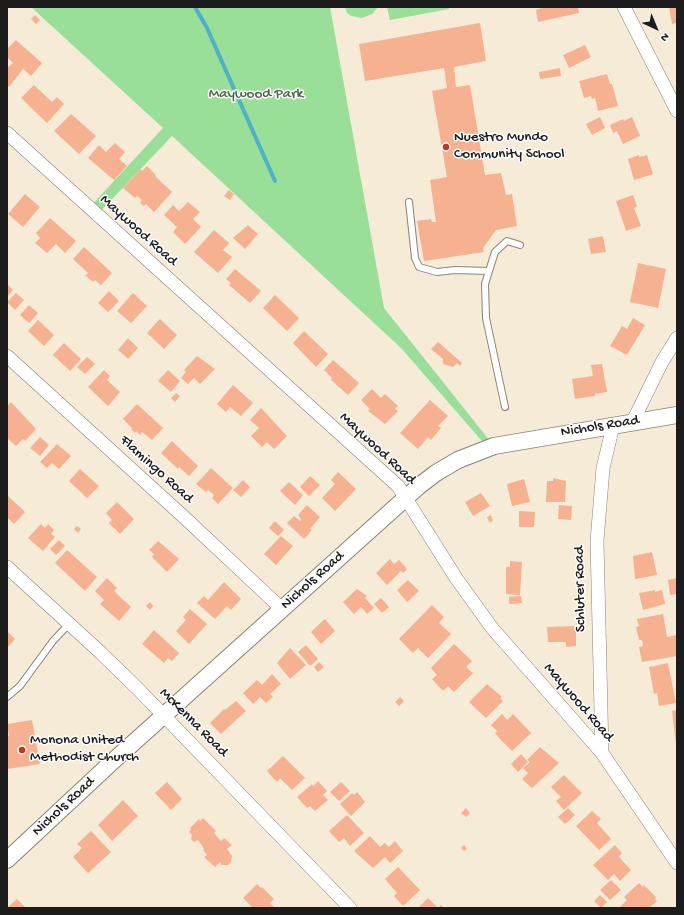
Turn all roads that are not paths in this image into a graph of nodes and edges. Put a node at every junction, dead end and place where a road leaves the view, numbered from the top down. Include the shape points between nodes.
1 (624, 7) edge
2 (677, 111) edge
3 (7, 133) edge
4 (409, 202) dead end
5 (520, 245) dead end
6 (489, 271) junction
7 (677, 338) edge
8 (7, 356) edge
9 (505, 407) dead end
10 (677, 415) edge
11 (632, 423) junction
12 (613, 426) junction
13 (406, 497) junction
14 (7, 567) edge
15 (282, 609) junction
16 (69, 624) junction
17 (7, 697) edge
18 (164, 716) junction
19 (602, 753) junction
20 (7, 860) edge
21 (677, 863) edge
22 (350, 908) edge

1 - 2 street
3 - 13 street, Maywood Road
4 - 6 lane via 415,258 419,267 437,272
5 - 6 lane via 507,241 495,252
6 - 9 lane via 484,284 486,318
7 - 11 street via 662,362
8 - 15 street, Flamingo Road
10 - 11 street, Nichols Road
11 - 12 street, Nichols Road
12 - 13 street, Nichols Road via 535,437 494,446 458,460 436,473
12 - 19 street, Schluter Road via 603,468 597,541
13 - 15 street, Nichols Road
13 - 19 street, Maywood Road via 456,578 492,628
14 - 16 street, McKenna Road
15 - 18 street, Nichols Road
16 - 17 lane via 53,641 20,686
16 - 18 street, McKenna Road
18 - 20 street, Nichols Road
18 - 22 street, McKenna Road
19 - 21 street, Maywood Road

